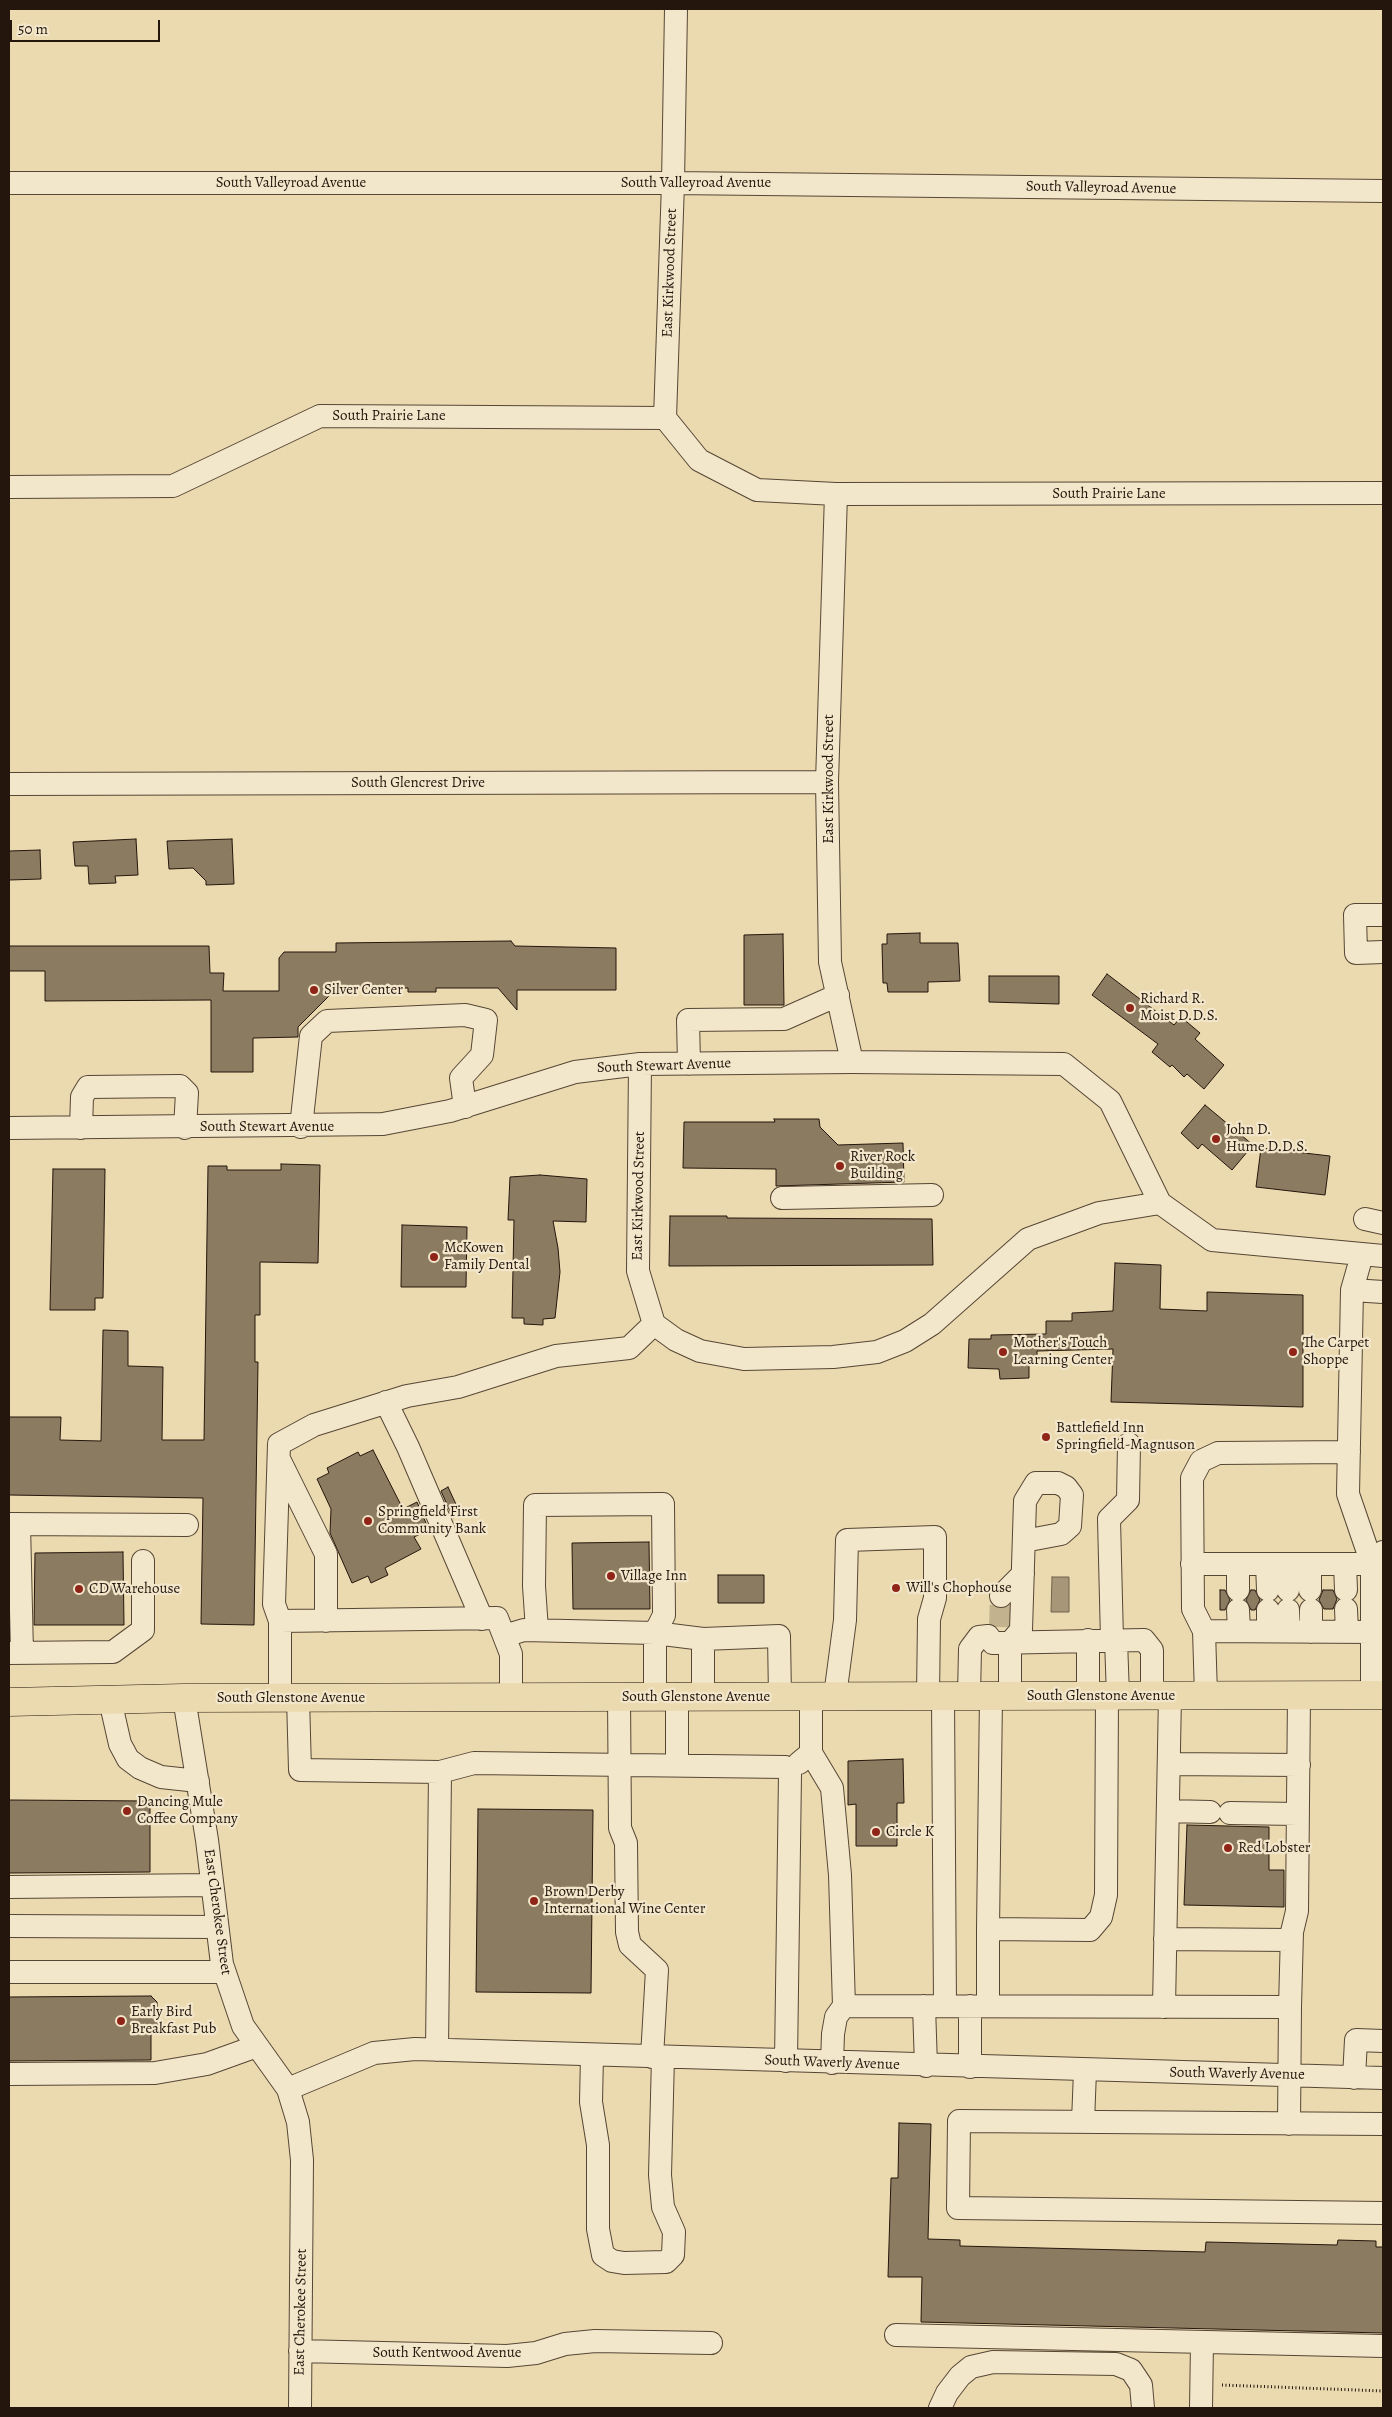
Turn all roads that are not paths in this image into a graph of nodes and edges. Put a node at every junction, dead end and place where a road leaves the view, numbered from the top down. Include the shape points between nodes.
1 (676, 9) edge
2 (9, 183) edge
3 (673, 183) junction
4 (1383, 191) edge
5 (665, 418) junction
6 (9, 486) edge
7 (1383, 493) edge
8 (836, 494) junction
9 (827, 782) junction
10 (9, 784) edge
11 (1383, 915) edge
12 (1383, 952) edge
13 (838, 995) junction
14 (852, 1062) junction
15 (640, 1064) junction
16 (688, 1064) junction
17 (465, 1107) junction
18 (301, 1127) junction
19 (9, 1128) edge
20 (81, 1128) junction
21 (185, 1128) junction
22 (932, 1194) dead end
23 (782, 1198) dead end
24 (1160, 1203) junction
25 (1373, 1256) edge
26 (1352, 1290) junction
27 (1383, 1292) edge
28 (654, 1324) junction
29 (386, 1402) junction
30 (1129, 1444) dead end
31 (1349, 1452) junction
32 (278, 1458) junction
33 (14, 1524) edge
34 (187, 1525) dead end
35 (1024, 1541) dead end
36 (1378, 1558) edge
37 (143, 1561) dead end
38 (1192, 1564) junction
39 (1238, 1564) junction
40 (1278, 1564) junction
41 (1310, 1564) junction
42 (1345, 1564) junction
43 (1023, 1574) junction
44 (1001, 1596) tunnel mouth
45 (1286, 1608) junction
46 (1238, 1610) junction
47 (482, 1619) junction
48 (280, 1621) junction
49 (326, 1621) junction
50 (537, 1630) junction
51 (1204, 1631) junction
52 (1347, 1632) junction
53 (1373, 1632) junction
54 (655, 1634) junction
55 (1005, 1635) junction
56 (504, 1636) junction
57 (702, 1638) junction
58 (1088, 1640) junction
59 (1114, 1640) junction
60 (15, 1653) edge
61 (1206, 1695) junction
62 (1299, 1695) junction
63 (1378, 1695) edge
64 (968, 1696) junction
65 (1104, 1696) junction
66 (1161, 1696) junction
67 (511, 1697) junction
68 (619, 1697) junction
69 (678, 1697) junction
70 (780, 1697) junction
71 (823, 1697) junction
72 (184, 1698) junction
73 (289, 1698) junction
74 (110, 1700) junction
75 (9, 1702) edge
76 (811, 1753) junction
77 (618, 1764) junction
78 (1169, 1764) junction
79 (677, 1765) junction
80 (1299, 1765) junction
81 (788, 1771) junction
82 (440, 1772) junction
83 (198, 1781) junction
84 (1168, 1812) junction
85 (1298, 1814) junction
86 (212, 1885) junction
87 (9, 1887) edge
88 (9, 1926) edge
89 (217, 1927) junction
90 (988, 1929) junction
91 (1165, 1939) junction
92 (1291, 1940) junction
93 (9, 1972) edge
94 (224, 1972) junction
95 (979, 2005) junction
96 (844, 2006) junction
97 (935, 2006) junction
98 (1164, 2007) junction
99 (1290, 2007) junction
100 (1383, 2040) edge
101 (257, 2046) junction
102 (438, 2050) junction
103 (592, 2055) junction
104 (658, 2057) junction
105 (786, 2061) junction
106 (832, 2063) junction
107 (926, 2066) junction
108 (970, 2067) junction
109 (1085, 2070) junction
110 (9, 2074) edge
111 (1288, 2076) junction
112 (1354, 2078) junction
113 (1383, 2078) edge
114 (288, 2090) junction
115 (1083, 2122) junction
116 (1288, 2124) junction
117 (1383, 2124) edge
118 (1383, 2213) edge
119 (896, 2335) dead end
120 (1202, 2342) junction
121 (711, 2343) dead end
122 (1383, 2346) edge
123 (300, 2351) junction
124 (300, 2408) edge
125 (940, 2408) edge
126 (1143, 2408) edge
127 (1200, 2408) edge

1 - 3 street, East Kirkwood Street
2 - 3 street, South Valleyroad Avenue
3 - 4 street, South Valleyroad Avenue
3 - 5 street, East Kirkwood Street
5 - 6 street, South Prairie Lane via 320,416 173,486
5 - 8 street, South Prairie Lane via 699,460 757,490
7 - 8 street, South Prairie Lane
8 - 9 street, East Kirkwood Street
9 - 10 street, South Glencrest Drive
9 - 13 street, East Kirkwood Street via 830,962
11 - 12 street via 1355,915 1356,953
13 - 14 street, East Kirkwood Street
13 - 16 street via 784,1019 688,1020
14 - 16 street, South Stewart Avenue
14 - 24 street, South Stewart Avenue via 1064,1064 1110,1101
15 - 16 street, South Stewart Avenue
15 - 17 street, South Stewart Avenue via 575,1072
15 - 28 street, East Kirkwood Street via 638,1271
17 - 18 street, South Stewart Avenue via 422,1119 383,1124
17 - 18 street via 461,1078 482,1055 486,1020 465,1015 327,1021 312,1036
18 - 21 street, South Stewart Avenue
19 - 20 street, South Stewart Avenue
20 - 21 street, South Stewart Avenue
20 - 21 street via 82,1097 88,1087 180,1086 187,1093
22 - 23 street
24 - 25 street via 1212,1240
24 - 28 street via 1099,1214 1028,1239 932,1324 905,1341 877,1352 833,1357 744,1359 700,1351 676,1340
25 - 26 street
26 - 27 street
26 - 31 street
28 - 29 street via 629,1348 556,1356 458,1387
29 - 32 street via 314,1425 279,1444
29 - 47 street
30 - 59 street via 1128,1500 1109,1519
31 - 36 street via 1348,1494
31 - 38 street via 1218,1453 1201,1461 1192,1478
32 - 48 street via 274,1604
32 - 49 street via 326,1554
33 - 34 street
33 - 60 street
35 - 43 street
36 - 42 street
36 - 53 street
37 - 60 street via 142,1630 113,1652
38 - 39 street
38 - 51 street via 1193,1609
39 - 40 street
39 - 46 street
40 - 41 street
40 - 45 street
41 - 42 street
41 - 45 street
42 - 52 street
43 - 44 street
43 - 55 street via 1021,1630
45 - 46 street
45 - 52 street via 1311,1632
46 - 51 street
47 - 49 street
47 - 56 street via 497,1618
48 - 49 street
48 - 73 street
50 - 54 street
50 - 54 street via 535,1505 663,1504 664,1615
50 - 56 street
51 - 61 street
52 - 53 street
53 - 63 street
54 - 57 street
54 - 69 street
55 - 58 street
55 - 64 street
55 - 64 street via 993,1642 988,1636 979,1637 974,1642 970,1649
56 - 67 street via 511,1654
57 - 69 street
57 - 70 street via 779,1636
58 - 59 street
58 - 65 street
59 - 65 street
59 - 66 street via 1144,1640 1149,1644
61 - 62 main road, South Glenstone Avenue
61 - 66 main road, South Glenstone Avenue
62 - 63 main road, South Glenstone Avenue
62 - 80 street
64 - 65 main road, South Glenstone Avenue
64 - 71 main road, South Glenstone Avenue
64 - 71 street via 930,1619 935,1598 935,1537 848,1540 843,1637
64 - 90 street via 990,1754
64 - 97 street
65 - 66 main road, South Glenstone Avenue
65 - 90 street via 1106,1896 1101,1917 1090,1930
66 - 78 street
67 - 68 main road, South Glenstone Avenue
67 - 73 main road, South Glenstone Avenue
68 - 69 main road, South Glenstone Avenue
68 - 77 street
69 - 70 main road, South Glenstone Avenue
69 - 79 street
70 - 71 main road, South Glenstone Avenue
71 - 76 street
72 - 73 main road, South Glenstone Avenue
72 - 74 main road, South Glenstone Avenue
72 - 83 street, East Cherokee Street
73 - 82 street via 300,1770
74 - 75 main road, South Glenstone Avenue
74 - 83 street via 120,1744 128,1759 161,1777
76 - 81 street
76 - 96 street via 832,1788 840,1875
77 - 79 street
77 - 82 street via 474,1762
77 - 104 street via 620,1828 626,1843 627,1932 630,1945 657,1970
78 - 80 street
78 - 84 street
79 - 81 street via 785,1767
80 - 85 street
81 - 105 street
82 - 102 street
83 - 86 street, East Cherokee Street
84 - 85 street
84 - 91 street
85 - 92 street via 1297,1910
86 - 87 street
86 - 89 street, East Cherokee Street
88 - 89 street
89 - 94 street, East Cherokee Street
90 - 95 street
91 - 92 street
91 - 98 street
92 - 99 street
93 - 94 street
94 - 101 street, East Cherokee Street via 243,2026
95 - 97 street
95 - 98 street
95 - 108 street
96 - 97 street
96 - 106 street via 836,2017
97 - 107 street
98 - 99 street
99 - 111 street
100 - 112 street via 1356,2040
101 - 110 street via 207,2064 155,2073
101 - 114 street, East Cherokee Street
102 - 103 street, South Waverly Avenue
102 - 114 street, South Waverly Avenue via 374,2053
103 - 104 street, South Waverly Avenue
103 - 104 street via 591,2102 598,2145 598,2229 603,2255 624,2263 666,2262 673,2255 674,2232 664,2207 660,2175
104 - 105 street, South Waverly Avenue
105 - 106 street, South Waverly Avenue
106 - 107 street, South Waverly Avenue
107 - 108 street, South Waverly Avenue
108 - 109 street, South Waverly Avenue
109 - 111 street, South Waverly Avenue
109 - 115 street
111 - 112 street, South Waverly Avenue
111 - 116 street
112 - 113 street, South Waverly Avenue
114 - 123 street, East Cherokee Street via 298,2122 302,2160
115 - 116 street
115 - 118 street via 959,2121 958,2208
116 - 117 street
119 - 120 street
120 - 122 street
120 - 127 street
121 - 123 street, South Kentwood Avenue via 595,2341 507,2356
123 - 124 street, East Cherokee Street
125 - 126 street via 960,2376 971,2367 993,2362 1116,2364 1131,2370 1141,2385

